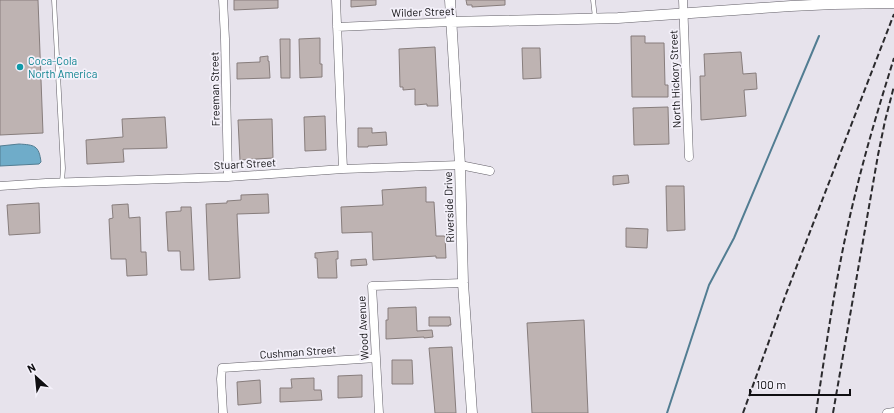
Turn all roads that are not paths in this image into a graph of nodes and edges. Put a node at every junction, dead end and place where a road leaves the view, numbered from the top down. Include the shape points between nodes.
1 (54, 0) edge
2 (223, 0) edge
3 (336, 0) edge
4 (450, 0) edge
5 (593, 0) edge
6 (683, 0) edge
7 (791, 3) edge
8 (894, 3) edge
9 (684, 13) junction
10 (595, 18) junction
11 (451, 22) junction
12 (337, 27) junction
13 (689, 157) dead end
14 (460, 165) junction
15 (343, 169) junction
16 (490, 170) dead end
17 (228, 177) junction
18 (62, 182) junction
19 (0, 186) edge
20 (463, 282) junction
21 (376, 358) junction
22 (894, 412) edge
23 (223, 413) edge
24 (379, 413) edge
25 (472, 413) edge
26 (887, 413) edge

1 - 18 lane
2 - 17 street, Freeman Street
3 - 12 street
4 - 11 street, Riverside Drive
5 - 10 lane
6 - 9 street, North Hickory Street
7 - 8 street, Wilder Street
7 - 9 street, Wilder Street
9 - 10 street, Wilder Street
9 - 13 street, North Hickory Street
10 - 11 street, Wilder Street
11 - 12 street, Wilder Street
11 - 14 street, Riverside Drive
12 - 15 street
14 - 15 street, Stuart Street
14 - 16 street, Stuart Street
14 - 20 street, Riverside Drive
15 - 17 street, Stuart Street
17 - 18 street, Stuart Street
18 - 19 street, Stuart Street
20 - 21 street, Wood Avenue via 372,286
20 - 25 street, Riverside Drive
21 - 23 street, Cushman Street via 222,368
21 - 24 street, Wood Avenue
22 - 26 street

